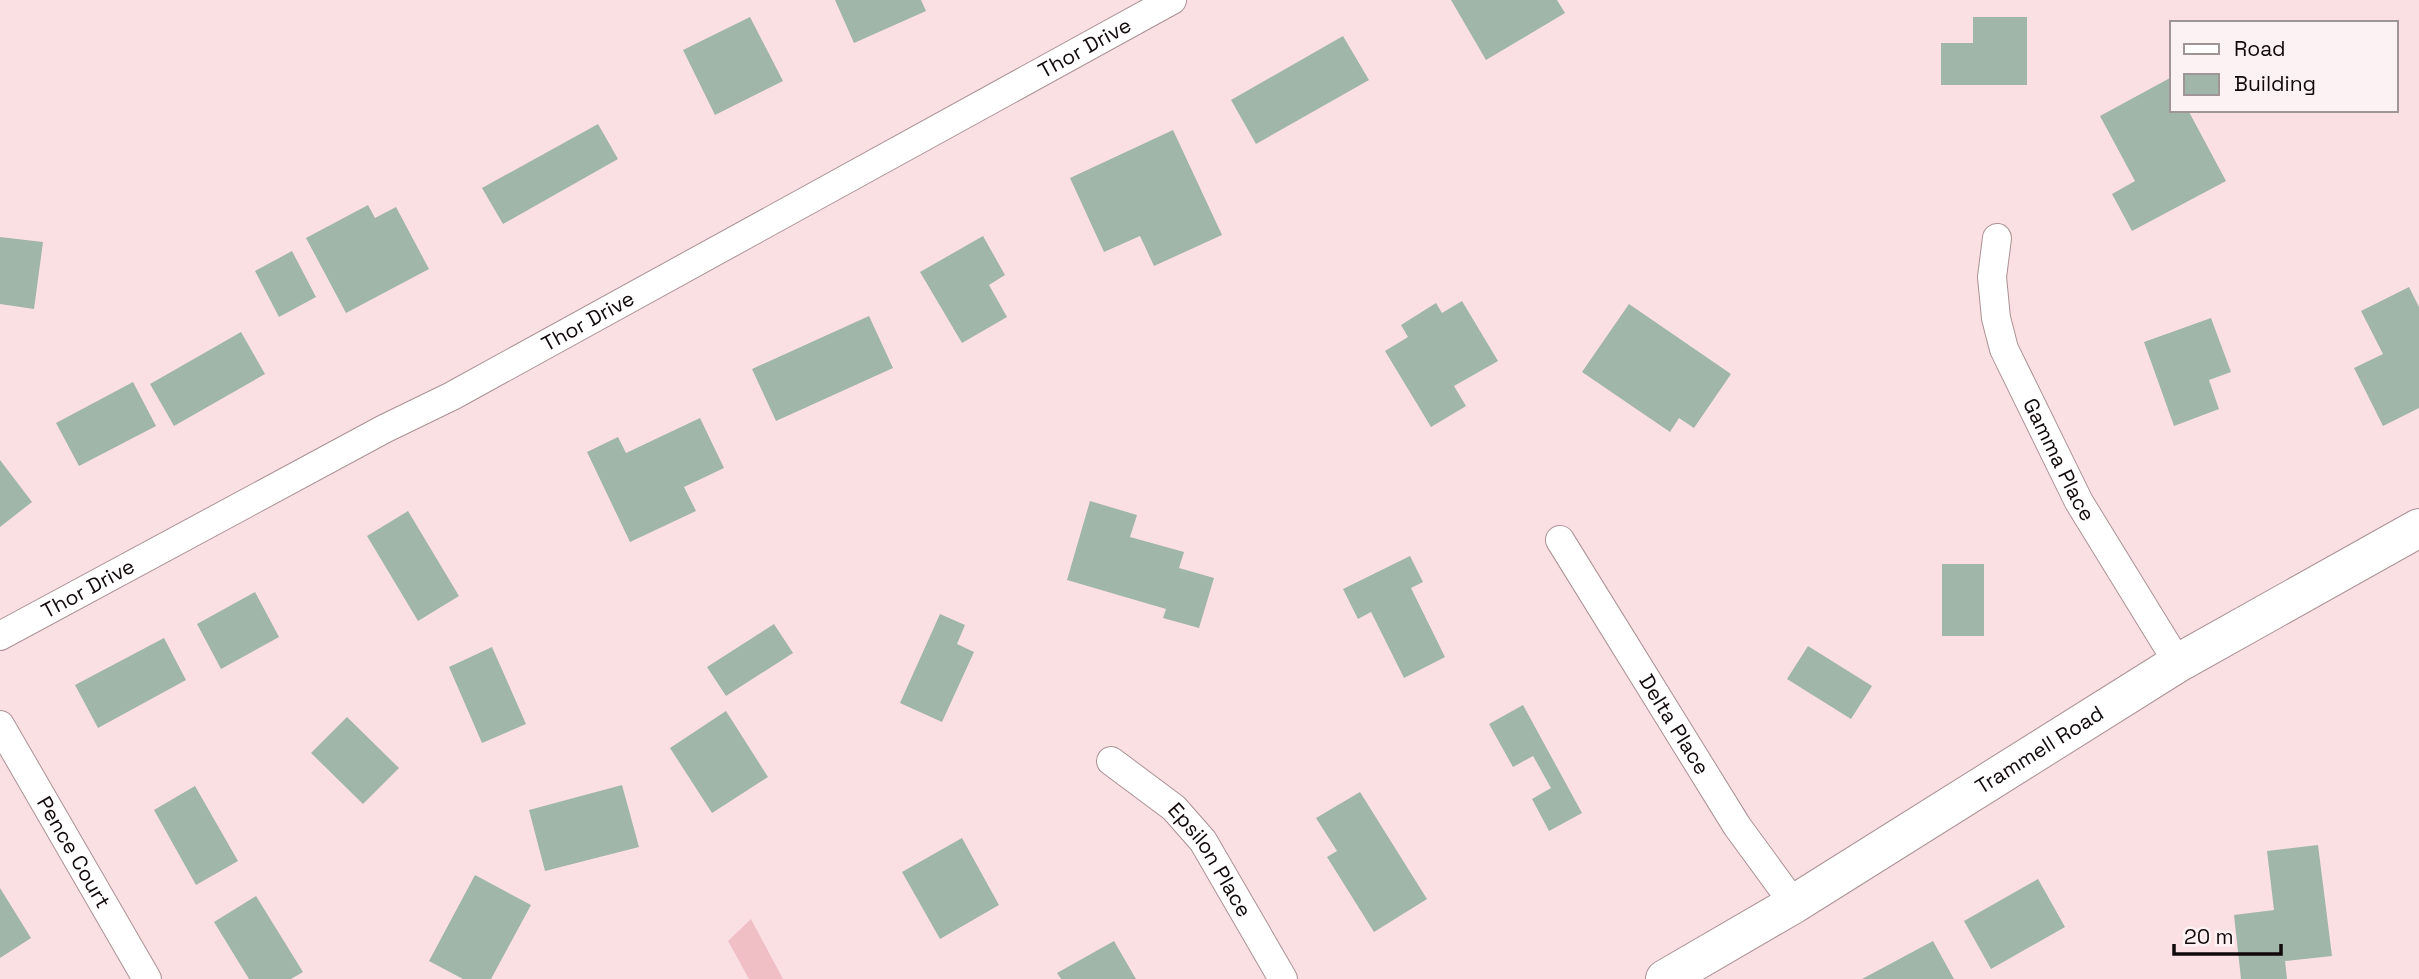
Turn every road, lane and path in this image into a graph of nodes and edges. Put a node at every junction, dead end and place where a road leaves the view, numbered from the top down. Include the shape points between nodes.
1 (1172, 0) edge
2 (1997, 238) dead end
3 (2419, 528) edge
4 (1560, 540) dead end
5 (0, 636) edge
6 (2178, 663) junction
7 (0, 725) edge
8 (1111, 761) dead end
9 (1794, 904) junction
10 (147, 979) edge
11 (1283, 979) edge
12 (1665, 979) edge

1 - 5 street, Thor Drive via 452,396
2 - 6 street, Gamma Place via 1992,277 2004,349 2079,502
3 - 6 street, Trammell Road
4 - 9 street, Delta Place via 1737,827
6 - 9 street, Trammell Road
7 - 10 street, Pence Court
8 - 11 street, Epsilon Place via 1174,808 1203,841
9 - 12 street, Trammell Road

